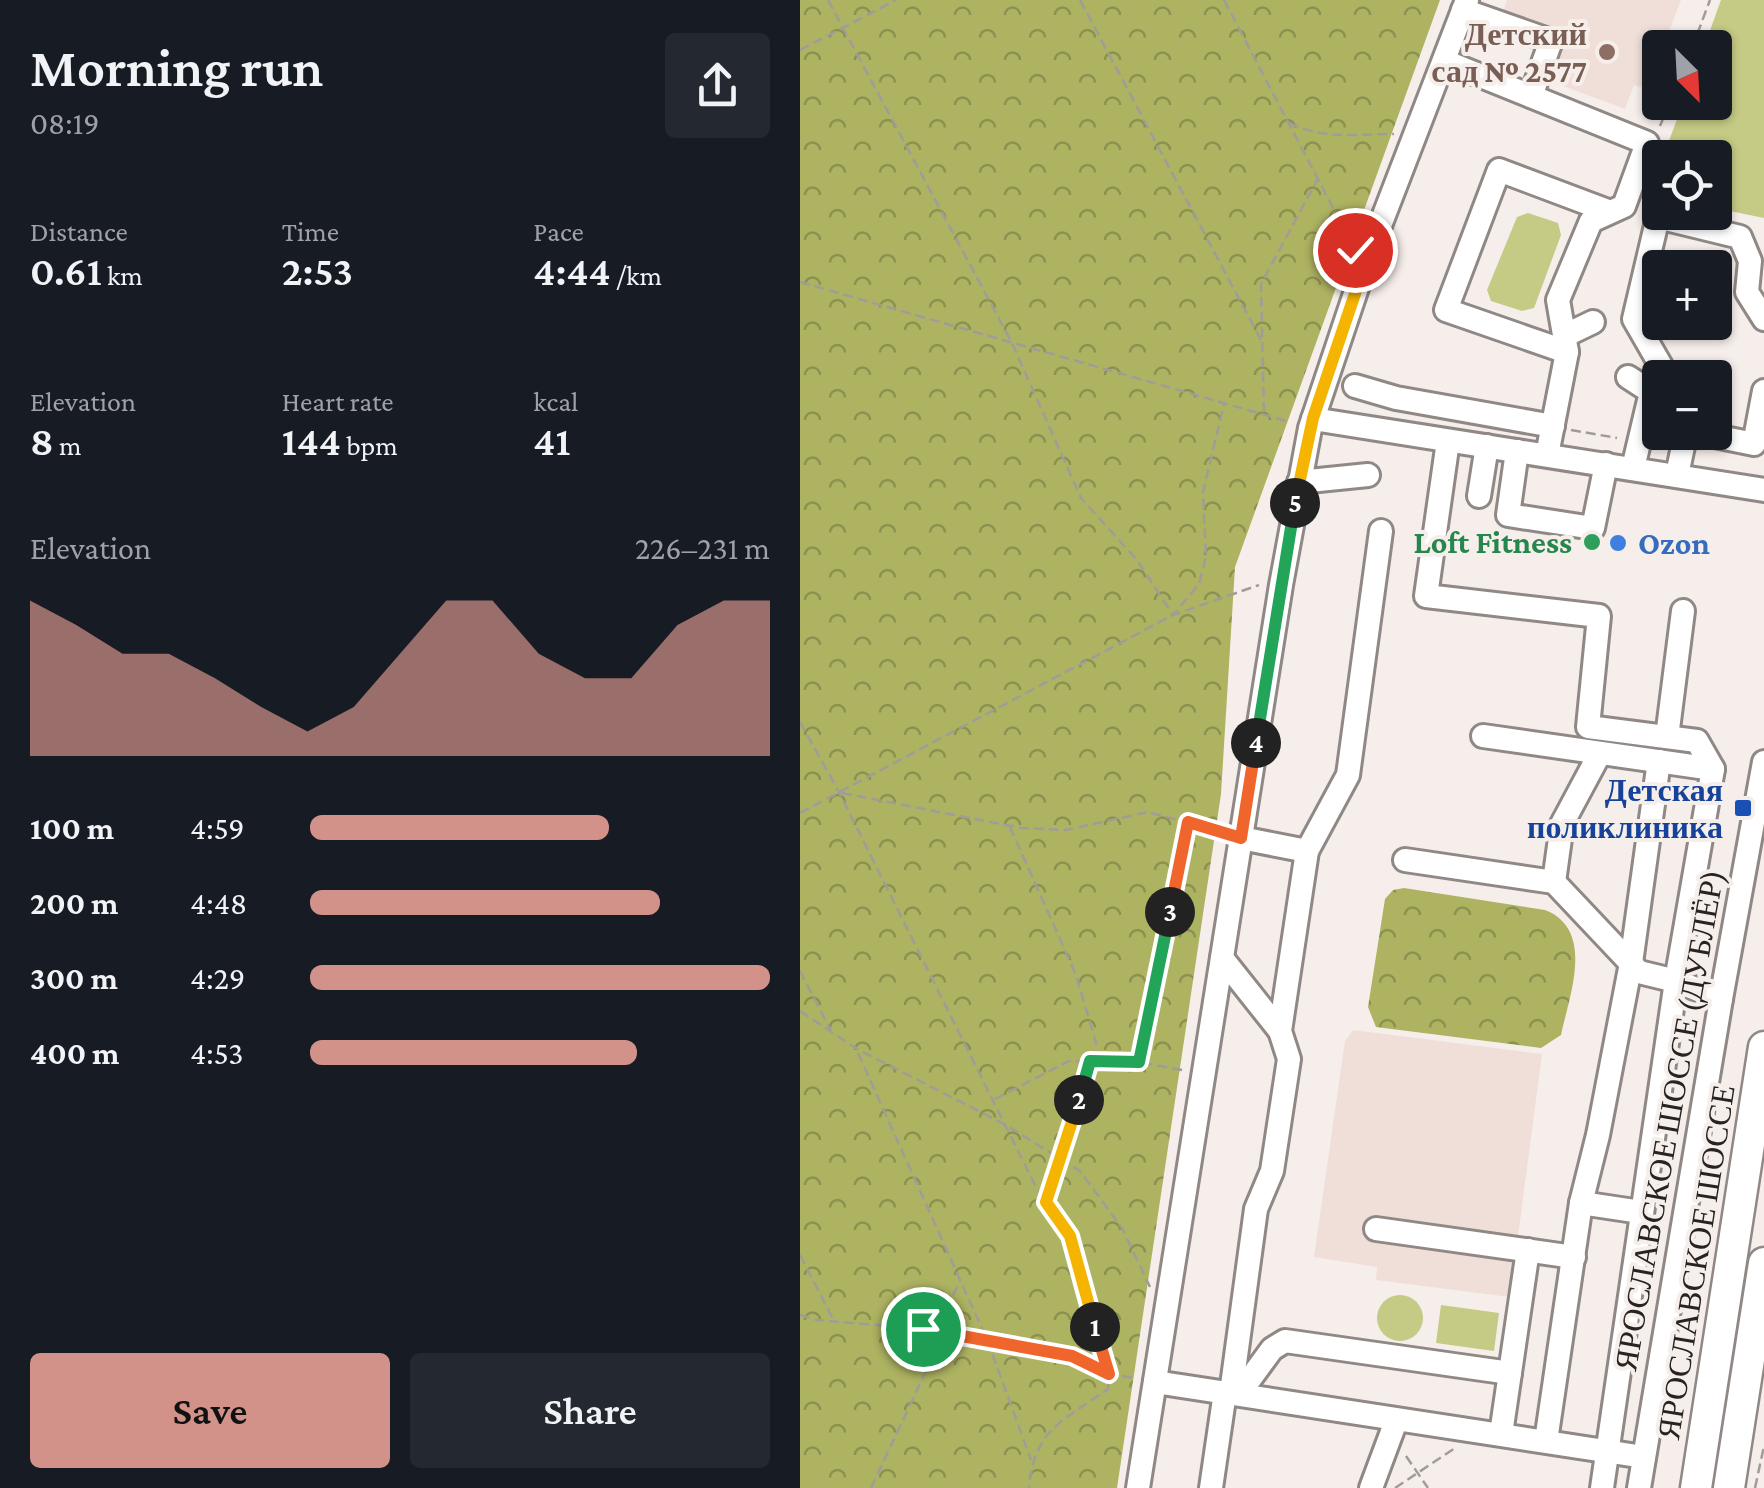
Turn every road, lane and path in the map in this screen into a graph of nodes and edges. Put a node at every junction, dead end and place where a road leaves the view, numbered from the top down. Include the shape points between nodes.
1 (828, 0) edge
2 (896, 0) edge
3 (1080, 0) edge
4 (1224, 0) edge
5 (1710, 0) edge
6 (1465, 5) edge
7 (843, 28) junction
8 (1699, 30) edge
9 (800, 50) edge
10 (1444, 61) junction
11 (1531, 96) junction
12 (1289, 122) junction
13 (1415, 134) junction
14 (1642, 140) edge
15 (1642, 156) edge
16 (1318, 178) junction
17 (1608, 211) junction
18 (1364, 267) junction
19 (800, 282) edge
20 (1764, 318) edge
21 (1593, 322) dead end
22 (1261, 340) junction
23 (1012, 342) junction
24 (1566, 344) junction
25 (1658, 360) edge
26 (1628, 377) dead end
27 (1356, 386) dead end
28 (1764, 391) edge
29 (1224, 404) junction
30 (1264, 415) junction
31 (1311, 424) junction
32 (1553, 426) junction
33 (1448, 440) junction
34 (1732, 440) edge
35 (1639, 442) junction
36 (1486, 446) junction
37 (1683, 450) edge
38 (1518, 451) junction
39 (1547, 455) junction
40 (1606, 464) junction
41 (1633, 468) junction
42 (1678, 475) junction
43 (1368, 476) dead end
44 (1299, 482) junction
45 (1764, 490) edge
46 (1479, 496) dead end
47 (1381, 531) dead end
48 (1260, 584) dead end
49 (1682, 611) dead end
50 (1173, 615) junction
51 (800, 722) edge
52 (1483, 736) dead end
53 (1666, 738) junction
54 (1600, 753) junction
55 (1658, 762) junction
56 (1764, 762) edge
57 (1713, 769) junction
58 (839, 792) junction
59 (800, 813) edge
60 (1188, 822) junction
61 (1010, 826) junction
62 (1241, 838) junction
63 (1307, 851) junction
64 (1405, 860) dead end
65 (1554, 882) junction
66 (1222, 958) junction
67 (1631, 963) junction
68 (800, 971) edge
69 (1676, 981) junction
70 (1720, 999) junction
71 (800, 1011) edge
72 (832, 1032) junction
73 (1280, 1032) junction
74 (1764, 1047) edge
75 (857, 1049) junction
76 (1090, 1061) junction
77 (1139, 1062) junction
78 (1203, 1074) junction
79 (994, 1100) junction
80 (1006, 1125) junction
81 (1062, 1160) junction
82 (1046, 1202) junction
83 (1582, 1203) junction
84 (1641, 1212) junction
85 (1376, 1229) dead end
86 (1528, 1250) junction
87 (800, 1256) edge
88 (1574, 1257) junction
89 (1764, 1263) edge
90 (960, 1280) junction
91 (1166, 1314) junction
92 (800, 1315) edge
93 (834, 1322) junction
94 (935, 1332) junction
95 (988, 1342) junction
96 (1510, 1373) junction
97 (1109, 1374) junction
98 (1148, 1380) junction
99 (1232, 1393) junction
100 (1394, 1428) junction
101 (1492, 1433) junction
102 (1546, 1441) junction
103 (1764, 1446) edge
104 (1608, 1451) junction
105 (1644, 1457) junction
106 (1031, 1461) junction
107 (1417, 1472) junction
108 (871, 1488) edge
109 (1028, 1488) edge
110 (1138, 1488) edge
111 (1211, 1488) edge
112 (1371, 1488) edge
113 (1395, 1488) edge
114 (1428, 1488) edge
115 (1602, 1488) edge
116 (1639, 1488) edge
117 (1696, 1488) edge
118 (1729, 1488) edge
119 (1755, 1488) edge

1 - 7 path
2 - 7 path
3 - 22 path
4 - 12 path
5 - 8 path
6 - 10 street
6 - 11 street via 1551,41
7 - 9 path
7 - 23 path
10 - 11 street
10 - 13 street
11 - 14 street
12 - 13 path via 1341,138
12 - 16 path
13 - 18 street
15 - 17 street via 1624,206
16 - 18 path
16 - 22 path via 1261,284
17 - 24 street via 1591,220 1558,300
17 - 24 street via 1499,170 1446,310
18 - 31 street
19 - 23 path
20 - 25 street via 1747,292 1750,261 1740,237 1658,217 1634,319
21 - 24 street
22 - 30 path
23 - 29 path
23 - 50 path via 1081,498 1138,560
24 - 32 street
26 - 35 street via 1651,392
27 - 32 street
28 - 34 street via 1754,444
29 - 30 path
29 - 50 path via 1203,492 1206,557 1200,584
30 - 31 path
31 - 33 street
31 - 44 street
32 - 35 path
32 - 39 street
33 - 36 street
33 - 53 street via 1426,596 1599,616 1588,728
35 - 41 street
36 - 38 street
36 - 46 street
37 - 42 street
38 - 39 street
38 - 40 street via 1508,515 1594,528
39 - 40 street
40 - 41 street
41 - 42 street
42 - 45 street
43 - 44 street
44 - 62 street
47 - 63 street via 1348,776
48 - 50 path
49 - 53 street
50 - 58 path
51 - 58 path
52 - 54 street
53 - 57 street via 1697,741
54 - 55 street
54 - 65 street via 1562,824
55 - 57 street
55 - 67 street
56 - 70 street, ЯРОСЛАВСКОЕ ШОССЕ (ДУБЛЁР)
57 - 69 street
58 - 59 path
58 - 61 path
58 - 79 path
60 - 61 path via 1148,812 1066,830
60 - 62 path
60 - 77 path
61 - 76 path via 1076,975 1096,1042
62 - 63 street
62 - 66 street
63 - 73 street
64 - 65 street
65 - 67 street
66 - 73 street
66 - 78 street
67 - 69 street via 1639,972
67 - 83 street
68 - 72 path
69 - 70 street
69 - 84 street
70 - 105 street, ЯРОСЛАВСКОЕ ШОССЕ (ДУБЛЁР)
71 - 72 path
72 - 75 path
73 - 99 street via 1290,1059 1272,1171 1256,1209
74 - 117 main road, ЯРОСЛАВСКОЕ ШОССЕ
75 - 80 path
75 - 90 path
76 - 77 path
76 - 79 path via 1070,1060
76 - 81 path
77 - 78 path
78 - 91 street
79 - 80 path
80 - 81 path
80 - 82 path
81 - 82 path
81 - 91 path via 1080,1171 1122,1228
82 - 97 path via 1070,1236
83 - 84 street
83 - 88 street
84 - 104 street
85 - 86 street
86 - 88 street
86 - 96 street
87 - 93 path
88 - 102 street
89 - 118 main road, ЯРОСЛАВСКОЕ ШОССЕ
90 - 94 path
90 - 95 path
91 - 98 street
92 - 93 path
93 - 94 path
94 - 95 path
94 - 108 path via 925,1373
95 - 97 path via 1072,1356
95 - 106 path
96 - 99 street via 1285,1342
96 - 101 street
97 - 98 path
97 - 106 path via 1108,1389 1045,1434
98 - 99 street
98 - 110 street
99 - 100 street
99 - 111 street
100 - 101 street
100 - 107 path
100 - 112 street
101 - 102 street
101 - 107 path
102 - 104 street
103 - 119 path
104 - 105 street
104 - 115 street
105 - 116 street, ЯРОСЛАВСКОЕ ШОССЕ (ДУБЛЁР)
106 - 109 path
107 - 113 path
107 - 114 path

